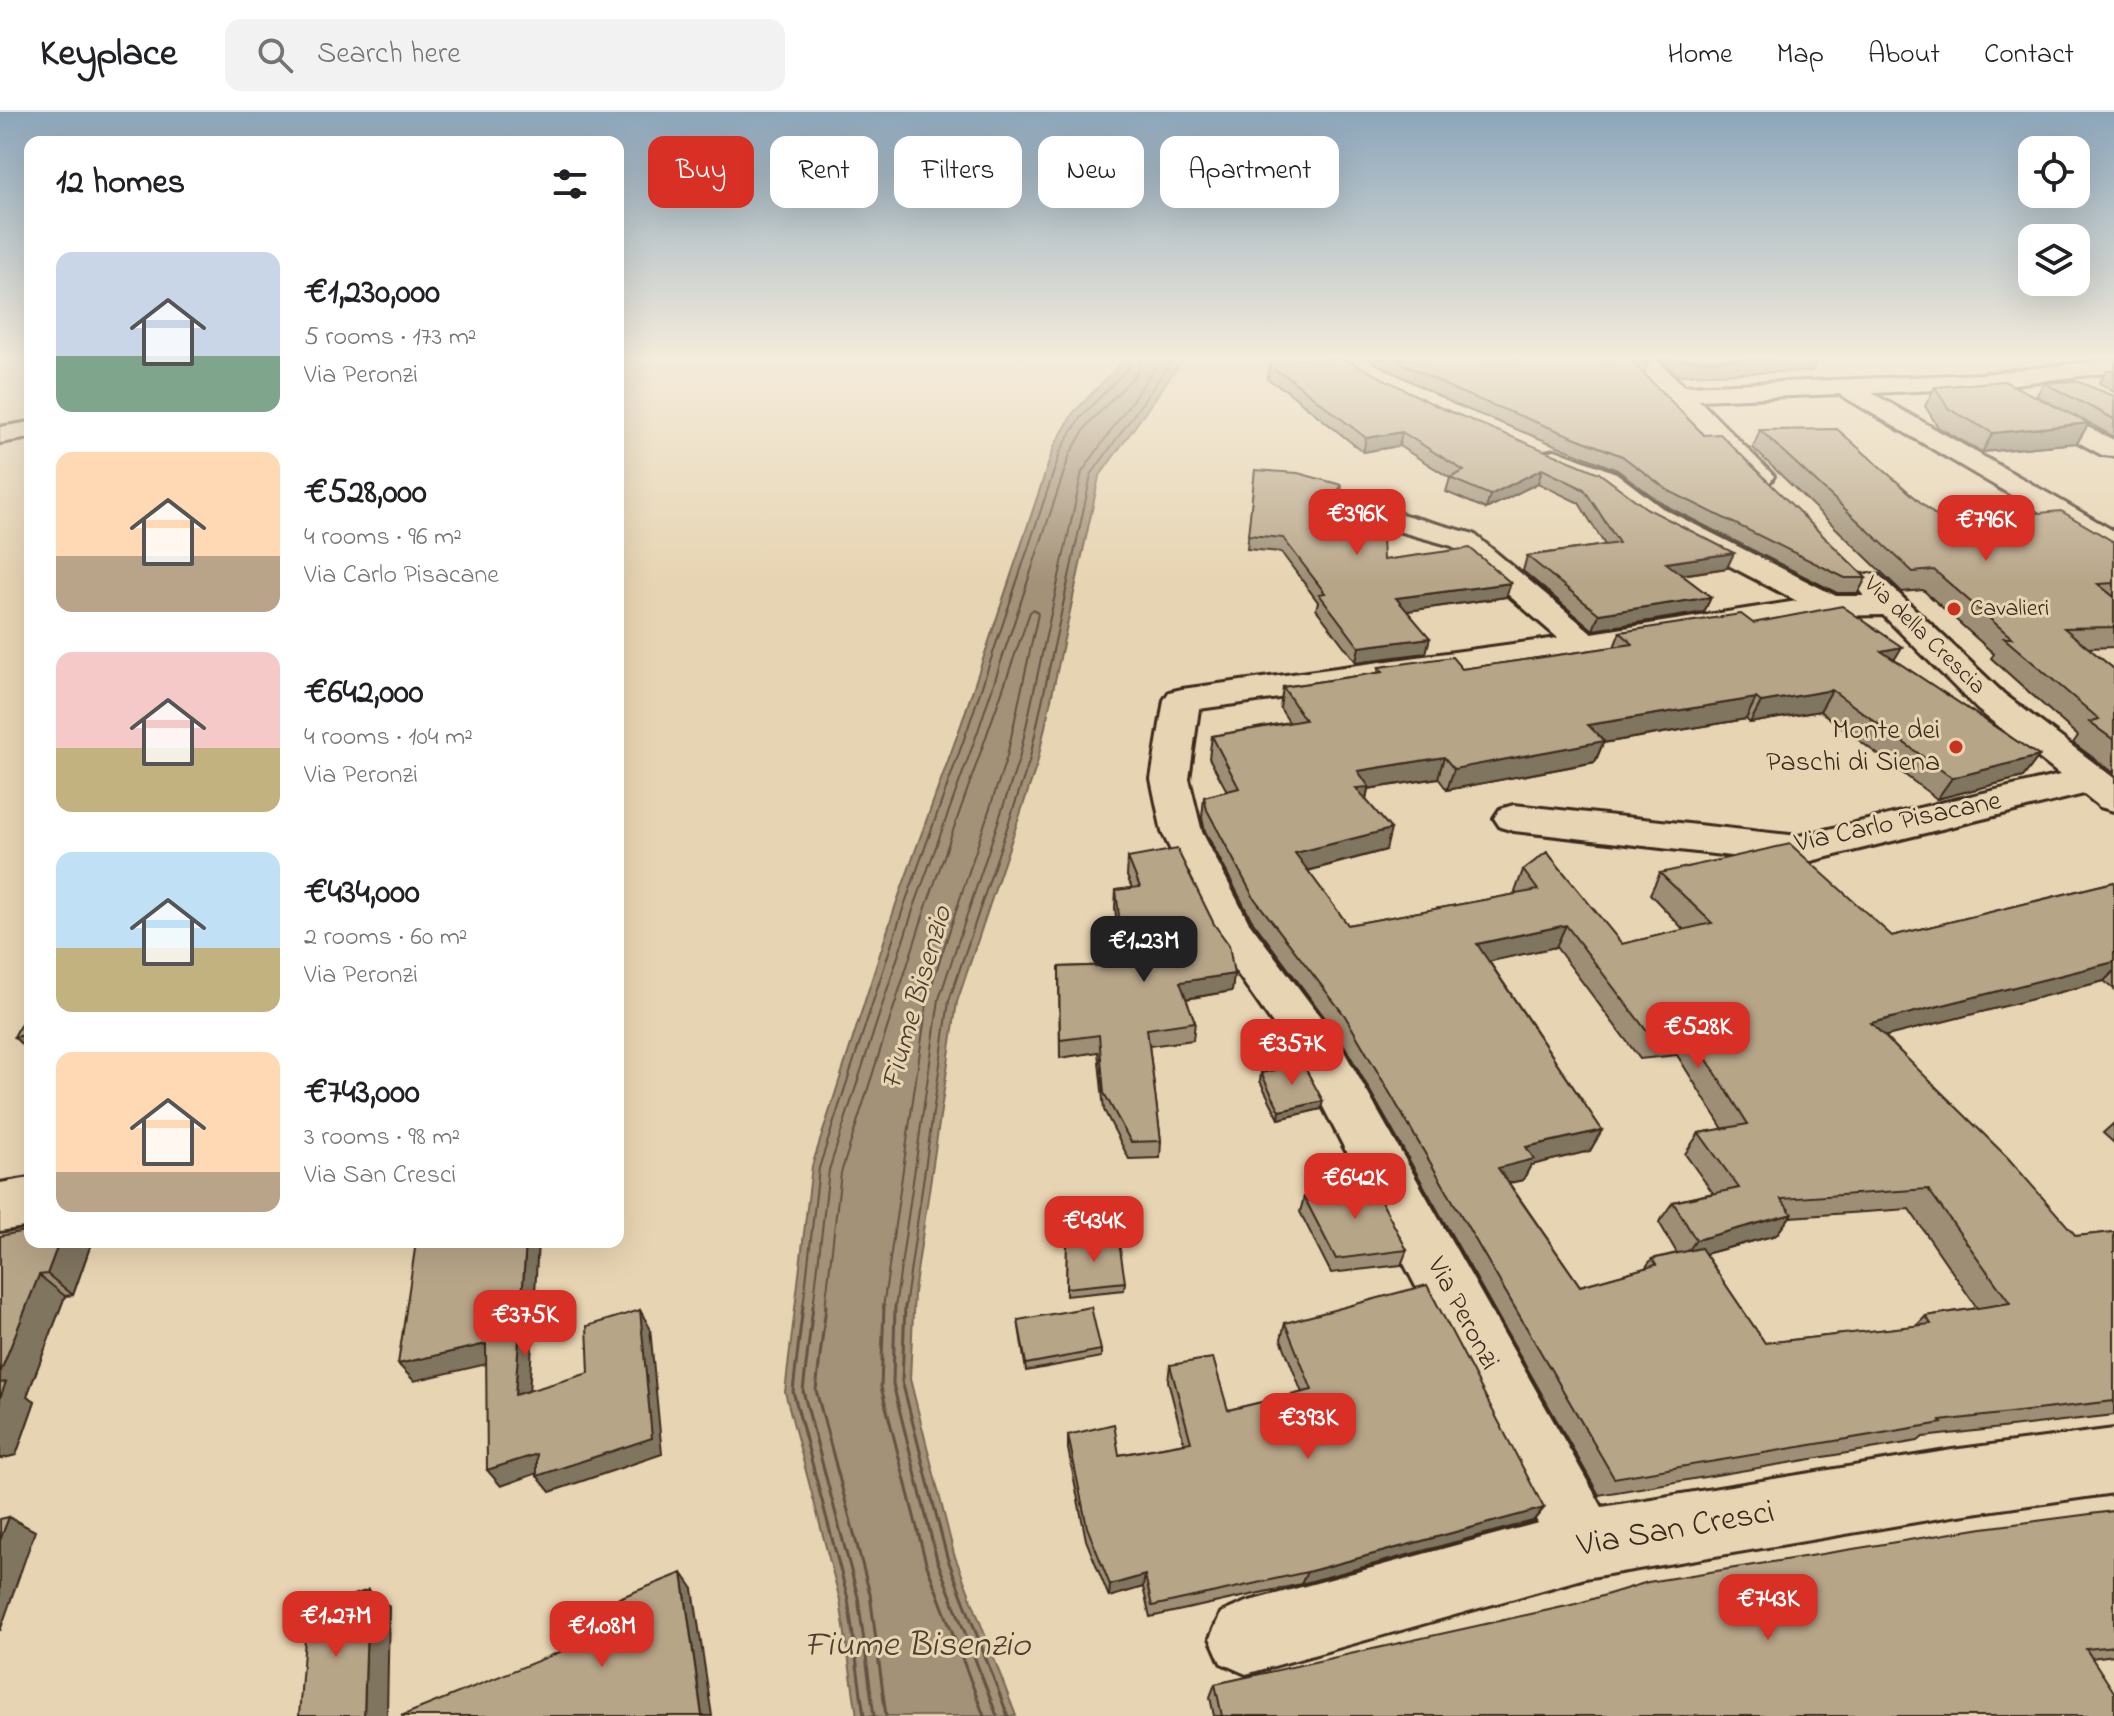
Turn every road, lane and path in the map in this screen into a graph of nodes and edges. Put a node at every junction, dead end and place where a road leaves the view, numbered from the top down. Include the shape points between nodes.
1 (1718, 434) edge
2 (1929, 434) edge
3 (2082, 434) edge
4 (2111, 449) dead end
5 (1537, 450) edge
6 (1786, 501) edge
7 (1350, 509) edge
8 (2114, 543) edge
9 (1850, 564) edge
10 (1890, 605) junction
11 (1830, 606) junction
12 (1585, 644) junction
13 (2102, 789) edge
14 (1514, 818) dead end
15 (24, 1203) edge
16 (0, 1207) edge
17 (2114, 1461) edge
18 (1585, 1544) junction
19 (1246, 1638) dead end

1 - 6 street
2 - 8 street
3 - 4 street
5 - 11 street via 1606,479 1652,514
7 - 12 street via 1463,540
9 - 10 street, Via della Crescia
10 - 11 street
10 - 13 street, Via della Crescia via 1991,702
11 - 12 street
12 - 18 street, Via Peronzi via 1182,700 1170,779 1182,832 1230,929 1320,1053
13 - 14 street, Via Carlo Pisacane via 1799,850
15 - 16 street
17 - 18 street, Via San Cresci
18 - 19 street, Via San Cresci

